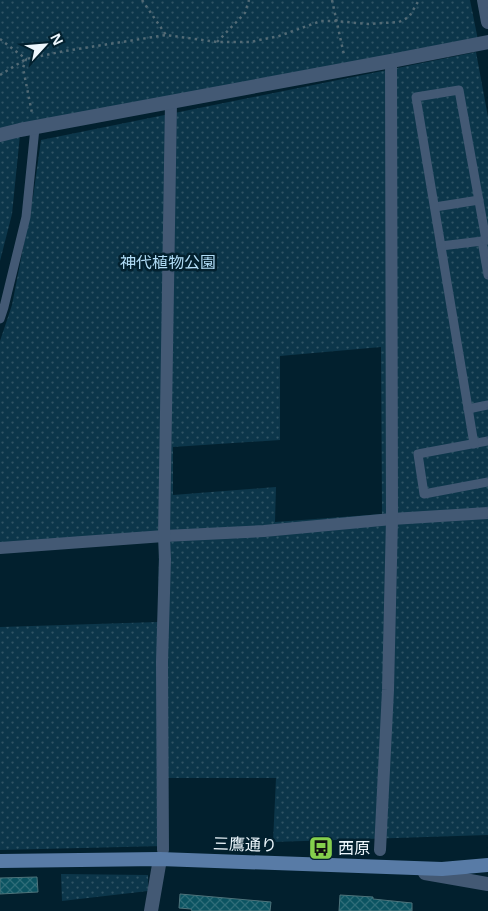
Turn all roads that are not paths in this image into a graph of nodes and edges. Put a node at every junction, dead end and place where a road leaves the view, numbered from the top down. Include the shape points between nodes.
1 (484, 0) edge
2 (488, 22) edge
3 (488, 42) edge
4 (391, 61) junction
5 (171, 102) junction
6 (35, 128) junction
7 (0, 135) edge
8 (479, 200) junction
9 (435, 207) junction
10 (485, 241) edge
11 (442, 246) junction
12 (488, 275) edge
13 (0, 319) edge
14 (488, 405) edge
15 (468, 408) junction
16 (488, 441) edge
17 (474, 444) junction
18 (488, 482) edge
19 (488, 513) edge
20 (392, 520) junction
21 (164, 536) junction
22 (0, 548) edge
23 (380, 850) dead end
24 (162, 855) junction
25 (0, 861) edge
26 (488, 865) edge
27 (399, 868) junction
28 (488, 884) edge
29 (151, 911) edge

1 - 2 street
3 - 4 street
4 - 5 street
4 - 20 street
5 - 6 street
5 - 21 street
6 - 7 street
6 - 13 lane via 26,218
8 - 9 lane
8 - 9 lane via 459,90 416,97
8 - 10 lane
9 - 11 lane
10 - 11 lane
10 - 12 lane
11 - 15 lane
14 - 15 lane
15 - 17 lane
16 - 17 lane
17 - 18 lane via 418,454 424,494
19 - 20 street
20 - 21 street via 264,532
20 - 23 street
21 - 22 street
21 - 24 street
24 - 25 main road, 三鷹通り
24 - 27 main road, 三鷹通り
24 - 29 street
26 - 27 main road, 三鷹通り
27 - 28 street

